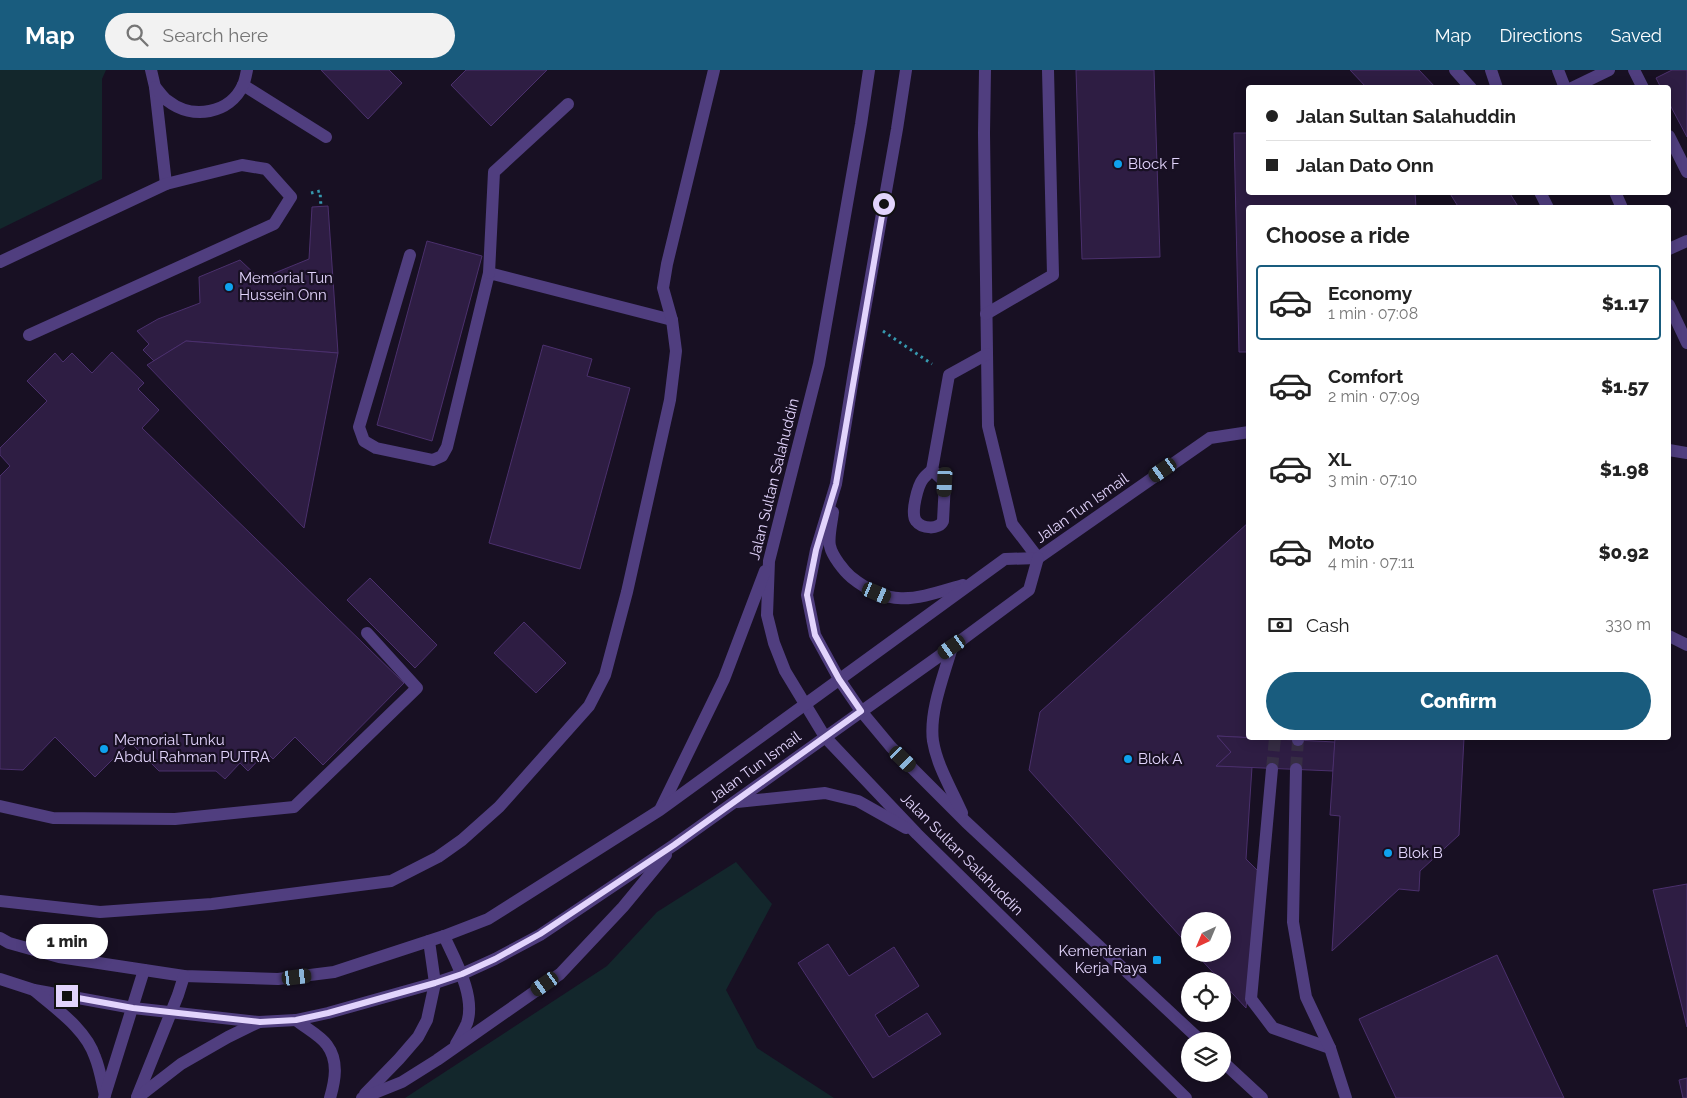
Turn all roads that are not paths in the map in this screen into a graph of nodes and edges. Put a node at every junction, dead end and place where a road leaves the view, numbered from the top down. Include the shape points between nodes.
1 (151, 70) edge
2 (247, 70) edge
3 (714, 70) edge
4 (869, 70) edge
5 (906, 70) edge
6 (984, 70) edge
7 (1048, 70) edge
8 (1455, 70) edge
9 (1491, 70) edge
10 (1558, 70) edge
11 (1609, 70) edge
12 (1634, 70) edge
13 (243, 85) junction
14 (1468, 85) edge
15 (1496, 85) edge
16 (1564, 85) edge
17 (1578, 85) edge
18 (1642, 85) edge
19 (155, 87) junction
20 (568, 104) dead end
21 (326, 136) dead end
22 (1671, 140) edge
23 (1687, 172) edge
24 (166, 184) junction
25 (1687, 241) edge
26 (1671, 248) edge
27 (410, 255) dead end
28 (0, 262) edge
29 (489, 273) junction
30 (1671, 309) edge
31 (986, 314) junction
32 (672, 320) junction
33 (29, 335) dead end
34 (1687, 343) edge
35 (987, 354) junction
36 (1246, 432) edge
37 (1671, 450) edge
38 (1687, 453) edge
39 (932, 470) dead end
40 (836, 484) junction
41 (1038, 558) junction
42 (769, 561) junction
43 (973, 582) junction
44 (367, 633) dead end
45 (1671, 637) edge
46 (1687, 645) edge
47 (952, 647) junction
48 (839, 679) junction
49 (804, 705) junction
50 (861, 711) junction
51 (825, 737) junction
52 (1272, 769) tunnel mouth
53 (1296, 770) tunnel mouth
54 (734, 802) junction
55 (0, 806) edge
56 (660, 810) junction
57 (966, 822) junction
58 (917, 834) junction
59 (674, 845) junction
60 (0, 901) edge
61 (444, 936) junction
62 (0, 938) edge
63 (429, 941) junction
64 (144, 970) junction
65 (462, 974) junction
66 (184, 976) junction
67 (0, 979) edge
68 (435, 983) junction
69 (34, 990) junction
70 (133, 1008) junction
71 (171, 1012) junction
72 (296, 1020) junction
73 (260, 1022) junction
74 (1191, 1032) edge
75 (455, 1046) junction
76 (1330, 1048) junction
77 (1231, 1069) edge
78 (105, 1097) edge
79 (137, 1098) edge
80 (330, 1098) edge
81 (362, 1098) edge
82 (1186, 1098) edge
83 (1262, 1098) edge
84 (1346, 1098) edge

1 - 19 street
2 - 13 street
3 - 32 street via 667,264 664,288
4 - 42 street, Jalan Sultan Salahuddin via 819,364
5 - 40 street, Jalan Sultan Salahuddin
6 - 31 street
7 - 31 street via 1053,275
8 - 14 street
9 - 15 street
10 - 16 street
11 - 17 street
12 - 18 street
13 - 19 street via 233,100 218,110 200,113 182,110 166,101
13 - 21 street
19 - 24 street
20 - 29 street via 494,172
22 - 23 street
24 - 28 street
24 - 33 street via 242,165 266,169 291,197 274,224
25 - 26 street
27 - 29 street via 359,427 364,441 376,448 433,460 448,448
29 - 32 street
30 - 34 street
31 - 35 street
32 - 60 street via 676,351 670,400 605,675 589,706 499,807 462,840 438,857 392,881 352,887 212,904 100,912
35 - 39 street via 949,375
35 - 41 street via 988,426 1005,497 1012,524
36 - 41 street, Jalan Tun Ismail via 1210,438
37 - 38 street
40 - 43 street via 830,546 843,571 864,588 890,598 918,598
40 - 48 street, Jalan Sultan Salahuddin via 816,550 807,595 815,635
41 - 43 street, Jalan Tun Ismail via 1005,559
41 - 47 street, Jalan Tun Ismail via 1029,590
42 - 49 street, Jalan Sultan Salahuddin via 767,615 785,670
42 - 56 street via 724,679
43 - 48 street, Jalan Tun Ismail
44 - 55 street via 417,688 294,807 175,819 53,818
45 - 46 street
47 - 50 street, Jalan Tun Ismail
47 - 57 street via 932,720 933,741 938,761
48 - 49 street, Jalan Tun Ismail
48 - 50 street, Jalan Sultan Salahuddin
49 - 51 street, Jalan Sultan Salahuddin
49 - 56 street, Jalan Tun Ismail
50 - 51 street, Jalan Tun Ismail
50 - 57 street, Jalan Sultan Salahuddin via 891,747
51 - 54 street, Jalan Tun Ismail
51 - 58 street, Jalan Sultan Salahuddin
52 - 76 street via 1251,999 1273,1028
53 - 76 street via 1293,922 1306,997
54 - 58 street via 825,793 858,802
54 - 59 street, Jalan Tun Ismail
56 - 61 street, Jalan Tun Ismail via 488,919
57 - 74 street, Jalan Sultan Salahuddin
58 - 82 street, Jalan Sultan Salahuddin
59 - 65 street, Jalan Tun Ismail via 540,934
59 - 75 street via 623,907 560,974
61 - 63 street, Jalan Tun Ismail
61 - 65 street
62 - 64 street, Jalan Tun Ismail via 59,957
63 - 66 street, Jalan Tun Ismail via 334,972 278,979
63 - 68 street
64 - 66 street, Jalan Tun Ismail
64 - 70 street
65 - 68 street, Jalan Tun Ismail
65 - 75 street via 469,1001 468,1021
66 - 71 street
67 - 69 street, Jalan Tun Ismail
68 - 72 street, Jalan Tun Ismail
68 - 81 street via 427,1020 418,1037
69 - 70 street, Jalan Tun Ismail
69 - 78 street via 84,1037 95,1056
70 - 71 street, Jalan Tun Ismail
70 - 78 street
71 - 73 street, Jalan Tun Ismail
71 - 79 street
72 - 73 street, Jalan Tun Ismail
72 - 80 street via 327,1044 335,1063 336,1080
73 - 79 street via 181,1064
75 - 81 street via 402,1082
76 - 84 street
77 - 83 street

